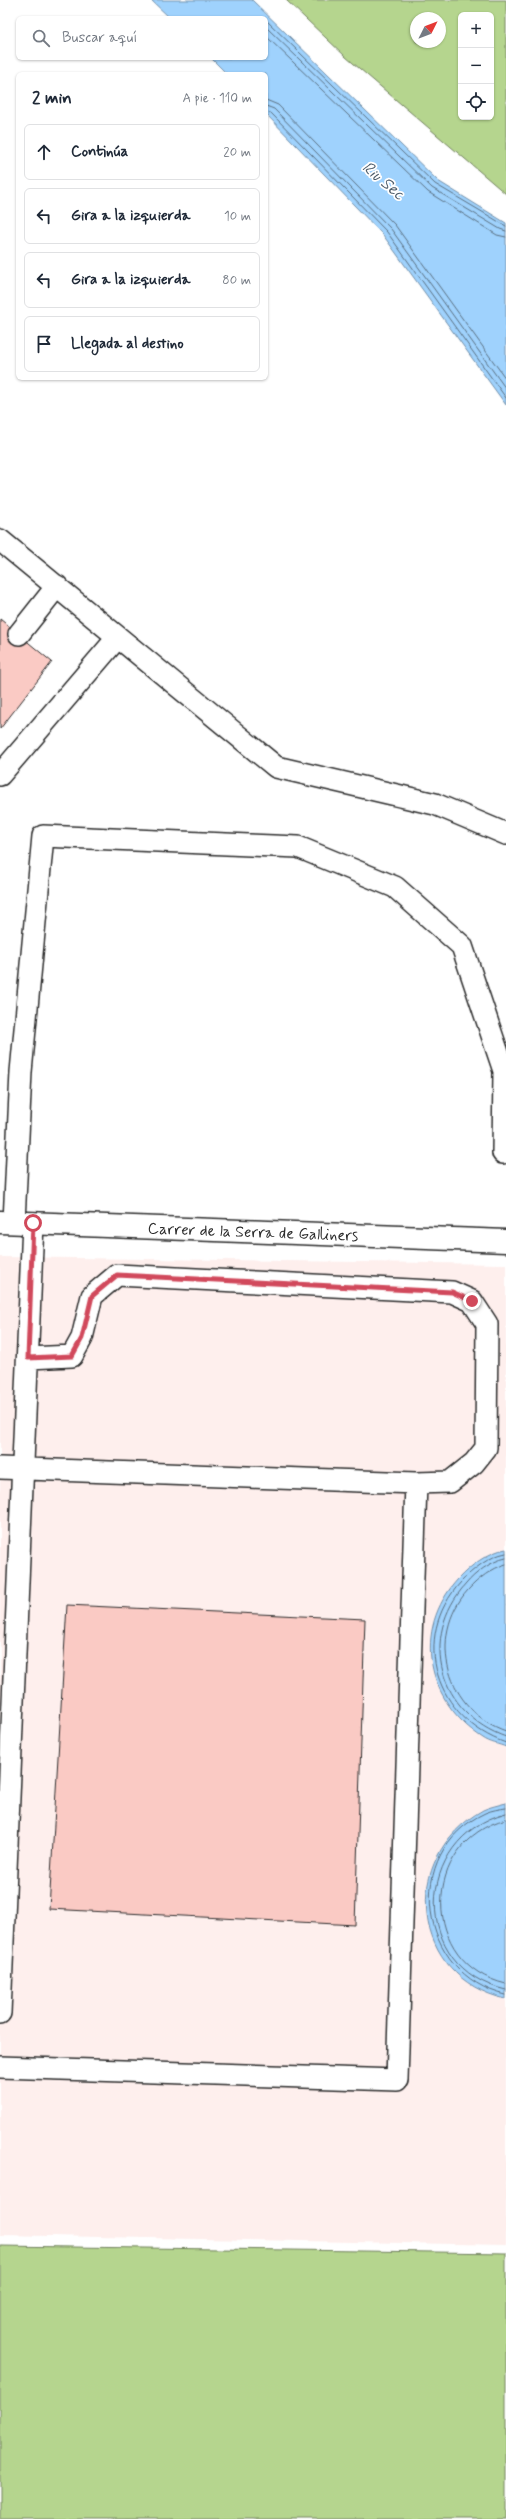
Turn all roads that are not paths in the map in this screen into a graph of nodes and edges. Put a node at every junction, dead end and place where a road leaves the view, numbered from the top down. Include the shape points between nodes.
1 (0, 540) edge
2 (57, 586) junction
3 (19, 634) dead end
4 (118, 637) junction
5 (0, 776) edge
6 (506, 834) edge
7 (503, 1153) dead end
8 (16, 1222) edge
9 (506, 1241) edge
10 (28, 1358) junction
11 (0, 1468) edge
12 (23, 1468) junction
13 (416, 1483) junction
14 (0, 2013) edge
15 (0, 2066) edge

1 - 2 lane
2 - 3 lane
2 - 4 lane
4 - 5 lane
4 - 6 lane via 276,767 435,804
7 - 8 lane via 504,1071 462,946 395,887 298,847 43,836 21,1072
8 - 9 street, Carrer de la Serra de Galliners
8 - 10 lane
10 - 12 lane
10 - 13 lane via 72,1356 82,1338 92,1296 117,1275 452,1292 472,1301 487,1324 486,1448 474,1463 450,1482
11 - 12 lane
12 - 13 lane
12 - 14 lane
13 - 15 lane via 397,2080

